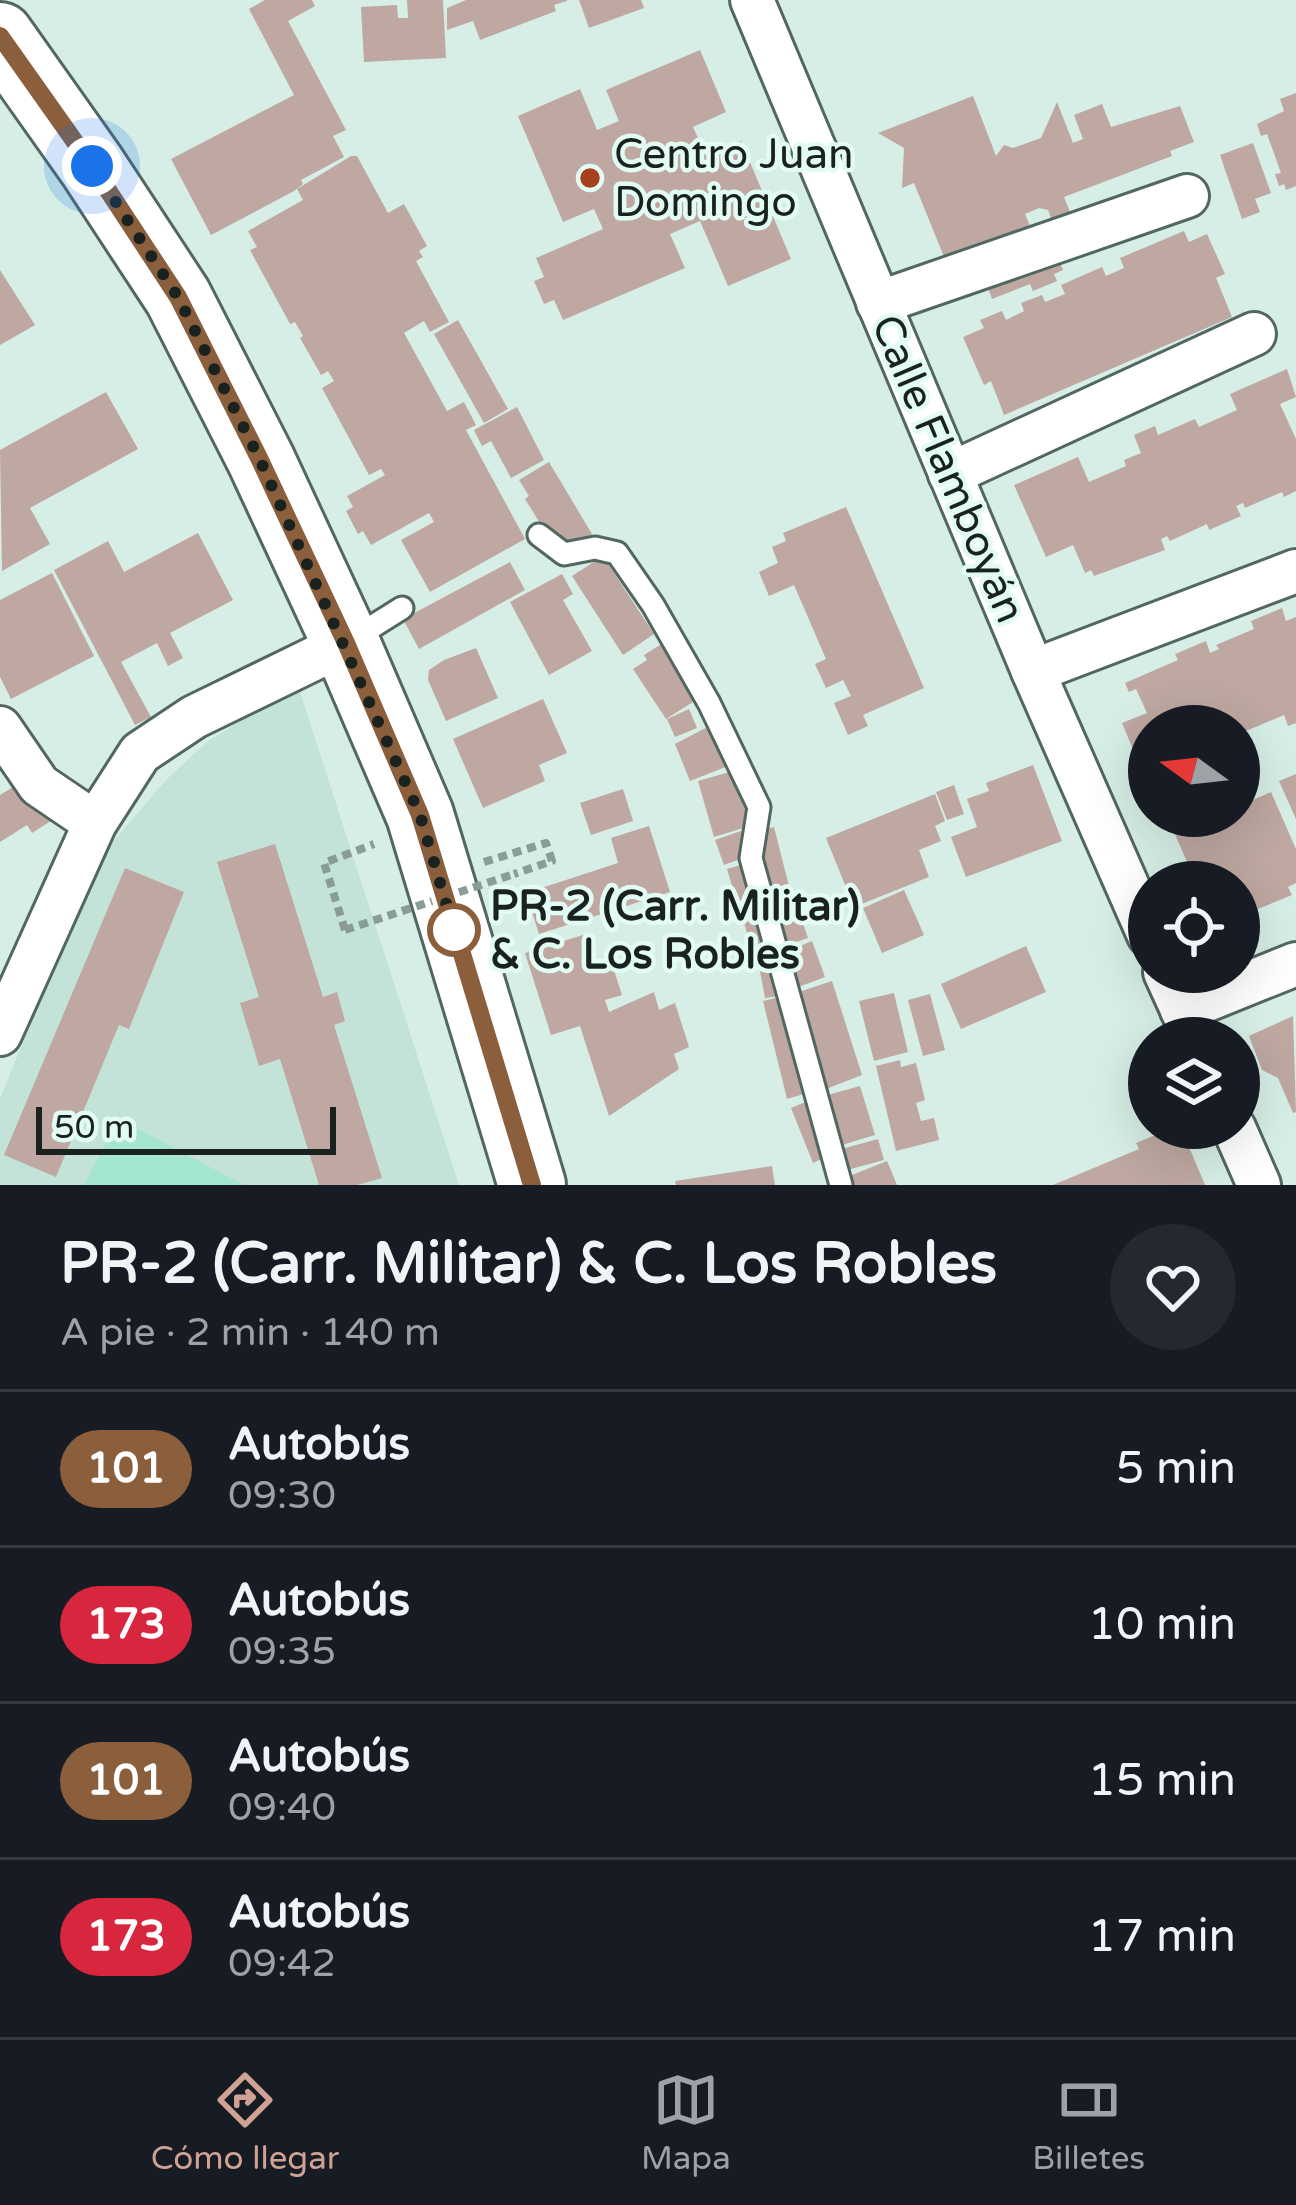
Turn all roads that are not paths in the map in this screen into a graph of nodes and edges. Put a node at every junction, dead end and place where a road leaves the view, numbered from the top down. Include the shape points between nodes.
1 (752, 0) edge
2 (0, 36) edge
3 (1187, 196) dead end
4 (878, 303) junction
5 (1254, 334) dead end
6 (950, 474) junction
7 (539, 535) dead end
8 (1296, 571) edge
9 (402, 608) dead end
10 (346, 643) junction
11 (1033, 671) junction
12 (0, 728) edge
13 (95, 823) junction
14 (1128, 887) edge
15 (1296, 964) edge
16 (1181, 1007) edge
17 (0, 1034) edge
18 (1243, 1149) edge
19 (532, 1185) edge
20 (841, 1185) edge
21 (1259, 1185) edge

1 - 4 street, Calle Flamboyán
2 - 10 main road via 178,297
3 - 4 street
4 - 6 street, Calle Flamboyán
5 - 6 street
6 - 11 street, Calle Flamboyán
7 - 20 lane via 564,554 617,553 710,703 759,807 751,858
8 - 11 street
9 - 10 lane
10 - 13 street via 194,717 140,753
10 - 19 main road via 420,815
11 - 14 street, Calle Flamboyán
12 - 13 street via 38,785
13 - 17 street
15 - 16 street
18 - 21 street

